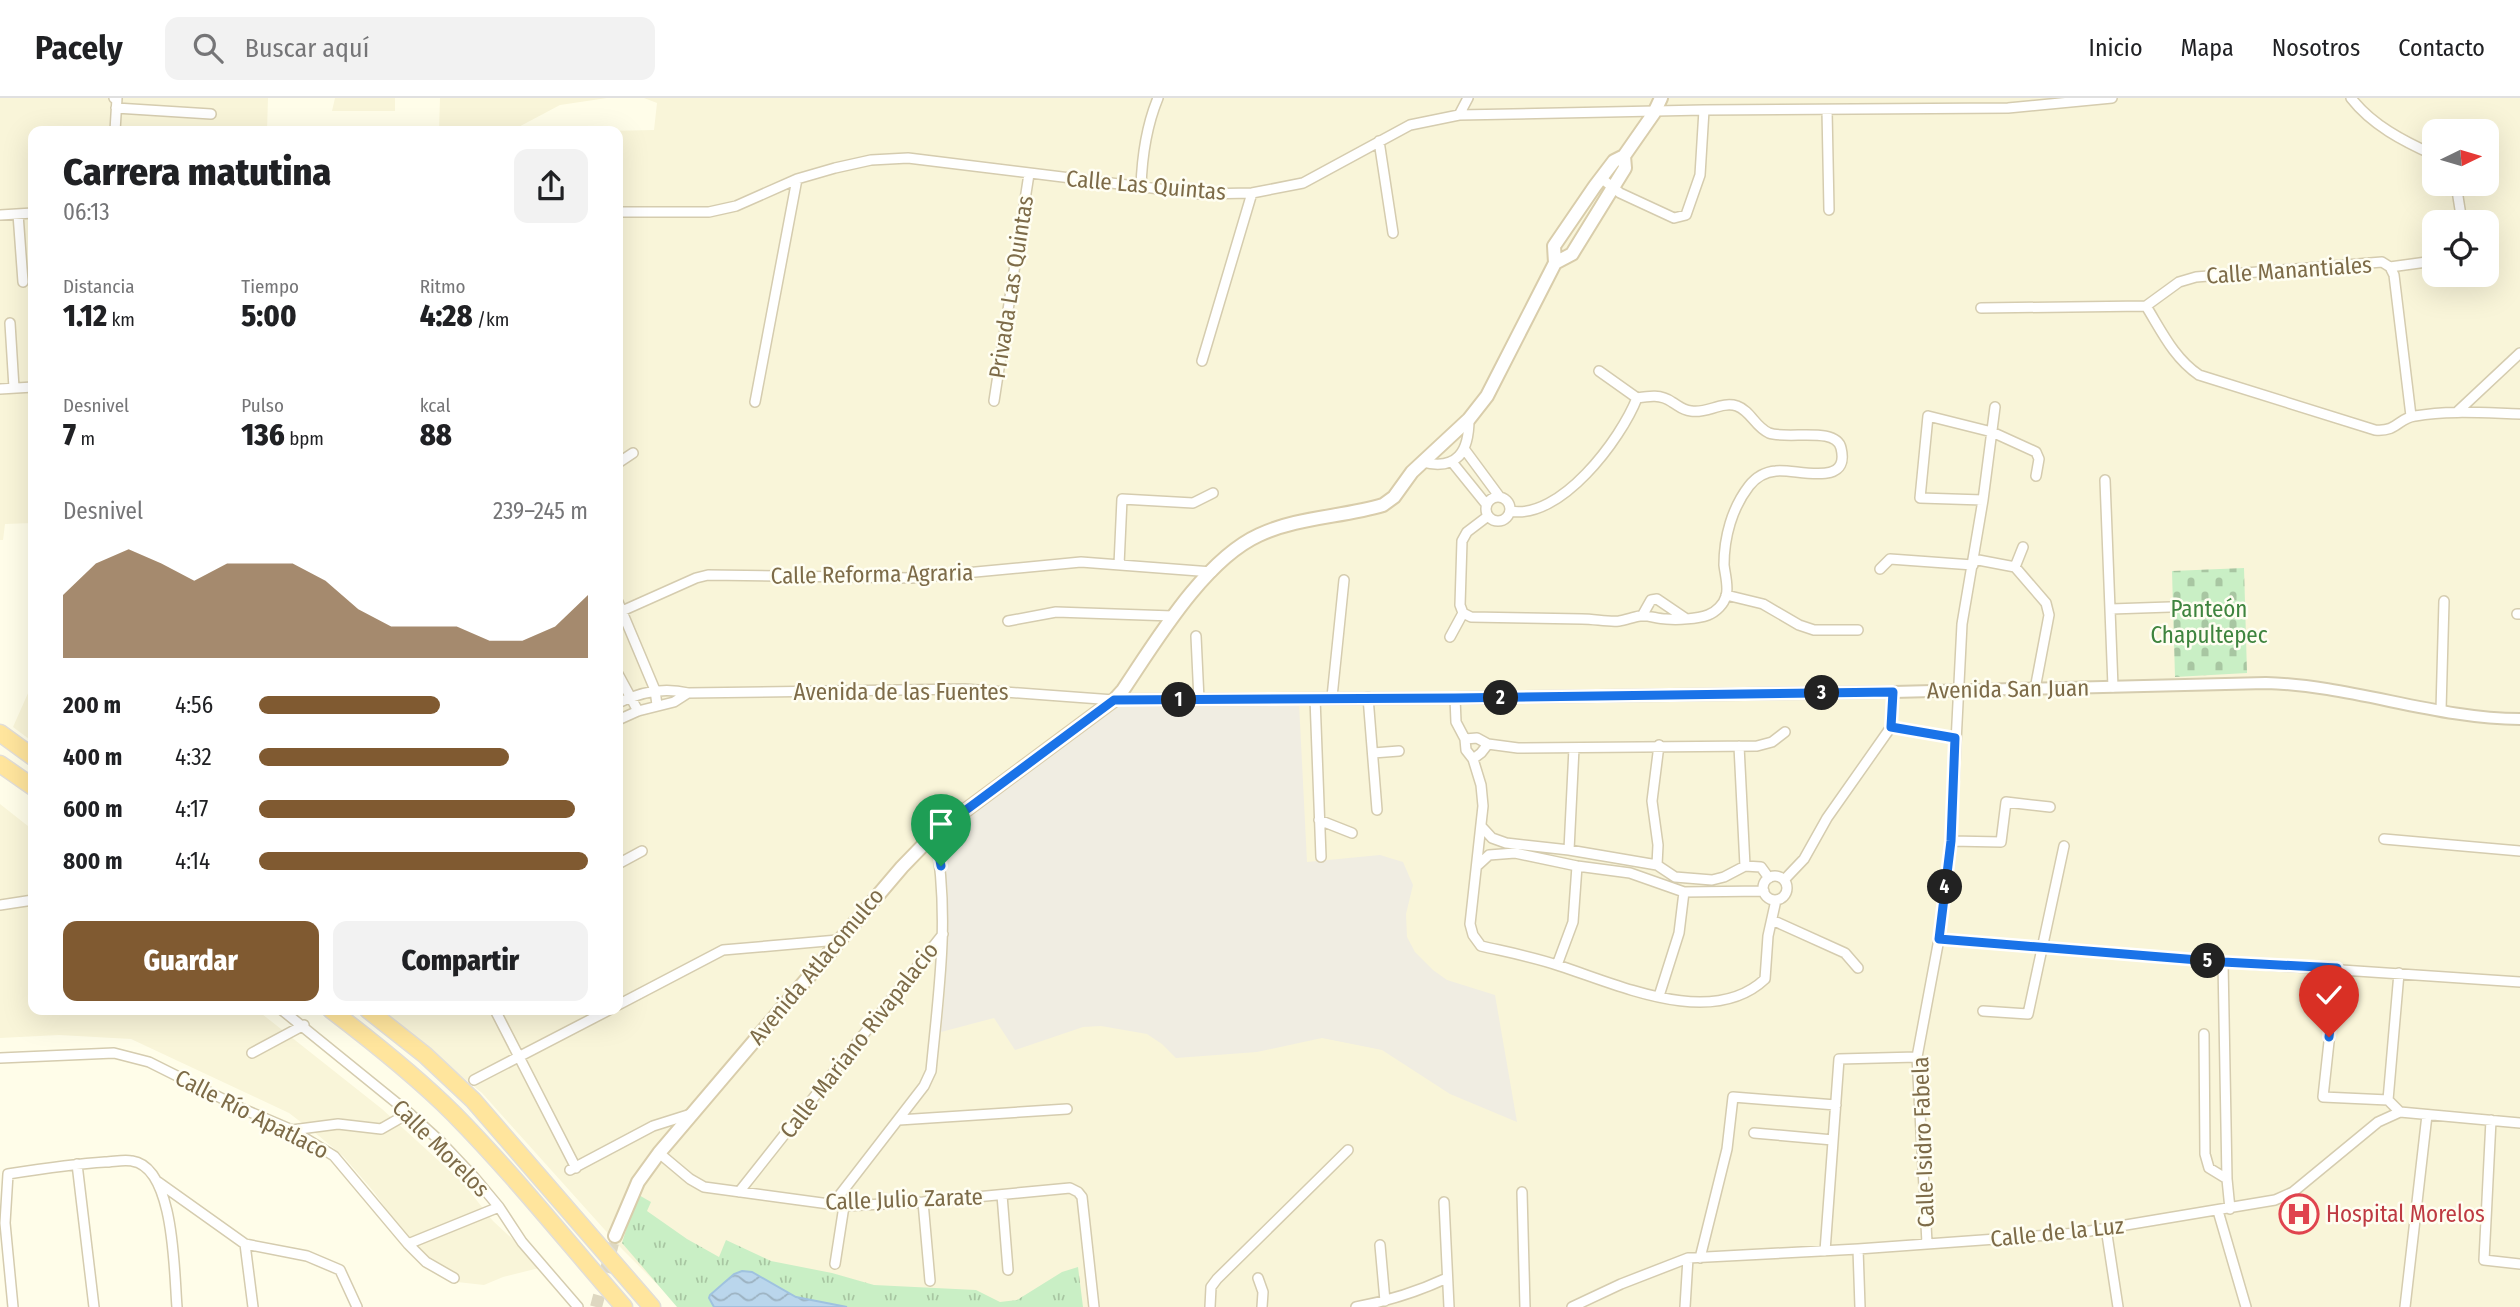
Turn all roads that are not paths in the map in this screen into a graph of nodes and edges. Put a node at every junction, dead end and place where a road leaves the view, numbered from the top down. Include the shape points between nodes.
1 (1158, 98) edge
2 (1468, 98) edge
3 (1661, 98) edge
4 (2112, 98) edge
5 (2351, 98) edge
6 (116, 101) edge
7 (1703, 110) junction
8 (1827, 110) junction
9 (1654, 113) junction
10 (211, 114) dead end
11 (1459, 116) junction
12 (115, 126) edge
13 (1379, 141) junction
14 (2422, 150) edge
15 (1623, 156) junction
16 (1029, 174) junction
17 (1601, 178) junction
18 (797, 179) junction
19 (1141, 187) junction
20 (1613, 188) junction
21 (1252, 193) junction
22 (1829, 211) dead end
23 (623, 212) edge
24 (28, 213) edge
25 (18, 214) junction
26 (0, 215) edge
27 (1393, 233) dead end
28 (1555, 263) junction
29 (2422, 263) edge
30 (2390, 267) junction
31 (23, 282) dead end
32 (2146, 306) junction
33 (1982, 308) dead end
34 (10, 323) dead end
35 (2520, 354) edge
36 (1202, 361) dead end
37 (1599, 371) dead end
38 (28, 387) edge
39 (14, 388) junction
40 (0, 389) edge
41 (1637, 398) junction
42 (994, 401) dead end
43 (755, 402) dead end
44 (1995, 407) dead end
45 (2457, 412) junction
46 (2520, 414) edge
47 (2411, 416) junction
48 (1469, 419) junction
49 (1992, 432) junction
50 (1465, 450) junction
51 (633, 453) dead end
52 (623, 460) edge
53 (1422, 462) junction
54 (1452, 462) junction
55 (2036, 476) dead end
56 (2105, 481) dead end
57 (1213, 493) dead end
58 (1499, 496) junction
59 (1983, 500) junction
60 (1486, 504) junction
61 (1510, 512) junction
62 (1488, 516) junction
63 (2023, 547) dead end
64 (1973, 562) junction
65 (1119, 565) junction
66 (2015, 567) junction
67 (1880, 569) dead end
68 (1212, 572) junction
69 (1344, 580) dead end
70 (1727, 595) junction
71 (2445, 601) dead end
72 (623, 605) edge
73 (2169, 607) dead end
74 (2110, 609) junction
75 (623, 613) edge
76 (1463, 613) junction
77 (1173, 616) junction
78 (1642, 616) junction
79 (1685, 618) junction
80 (1008, 621) dead end
81 (1858, 630) dead end
82 (1196, 636) dead end
83 (1450, 637) dead end
84 (623, 683) edge
85 (2113, 687) junction
86 (2035, 689) junction
87 (655, 690) junction
88 (1958, 690) junction
89 (1893, 692) junction
90 (688, 693) junction
91 (631, 697) junction
92 (1332, 697) junction
93 (1368, 697) junction
94 (1314, 698) junction
95 (1455, 698) junction
96 (1114, 700) junction
97 (1199, 700) junction
98 (623, 701) edge
99 (657, 705) junction
100 (638, 710) junction
101 (2441, 710) junction
102 (623, 718) edge
103 (2520, 719) edge
104 (1891, 727) junction
105 (1785, 732) dead end
106 (0, 733) edge
107 (1955, 738) junction
108 (1465, 739) junction
109 (1488, 744) junction
110 (1659, 745) junction
111 (1740, 746) junction
112 (1574, 748) junction
113 (1399, 751) dead end
114 (28, 753) edge
115 (1373, 753) junction
116 (1473, 759) junction
117 (0, 764) edge
118 (28, 784) edge
119 (2050, 807) dead end
120 (1377, 810) dead end
121 (1319, 820) junction
122 (1481, 825) junction
123 (935, 833) junction
124 (1352, 833) dead end
125 (2384, 839) dead end
126 (1951, 841) junction
127 (2064, 846) dead end
128 (1569, 850) junction
129 (2520, 850) edge
130 (642, 851) dead end
131 (1321, 857) dead end
132 (623, 861) edge
133 (1657, 865) junction
134 (1477, 866) junction
135 (1577, 866) junction
136 (1745, 866) junction
137 (1769, 878) junction
138 (1784, 880) junction
139 (1764, 891) junction
140 (1684, 892) junction
141 (1776, 900) junction
142 (28, 901) edge
143 (0, 905) edge
144 (1772, 920) junction
145 (944, 933) junction
146 (1939, 939) junction
147 (838, 940) junction
148 (2042, 948) junction
149 (2223, 962) junction
150 (1557, 965) junction
151 (1858, 968) dead end
152 (2337, 968) junction
153 (2399, 973) junction
154 (2520, 982) edge
155 (1659, 996) junction
156 (623, 1002) edge
157 (1983, 1010) dead end
158 (289, 1015) edge
159 (337, 1015) edge
160 (374, 1015) edge
161 (498, 1015) edge
162 (599, 1015) edge
163 (304, 1026) junction
164 (2204, 1034) dead end
165 (253, 1053) dead end
166 (519, 1057) junction
167 (1917, 1057) junction
168 (0, 1058) edge
169 (474, 1080) dead end
170 (2388, 1100) junction
171 (1836, 1105) junction
172 (1067, 1109) dead end
173 (2400, 1112) junction
174 (410, 1113) junction
175 (691, 1114) junction
176 (2427, 1115) junction
177 (899, 1120) junction
178 (2491, 1120) junction
179 (2520, 1122) edge
180 (292, 1130) junction
181 (1754, 1133) dead end
182 (1833, 1140) junction
183 (1348, 1150) dead end
184 (659, 1153) junction
185 (77, 1164) junction
186 (2227, 1179) junction
187 (158, 1182) junction
188 (739, 1192) junction
189 (1522, 1192) dead end
190 (1002, 1195) junction
191 (923, 1202) junction
192 (1444, 1202) dead end
193 (832, 1205) junction
194 (844, 1206) junction
195 (499, 1207) junction
196 (2230, 1209) junction
197 (2218, 1211) junction
198 (2, 1224) edge
199 (2106, 1228) junction
200 (615, 1236) tunnel mouth
201 (1927, 1243) junction
202 (245, 1244) junction
203 (408, 1244) junction
204 (1380, 1245) dead end
205 (1858, 1250) junction
206 (1825, 1251) junction
207 (1688, 1258) junction
208 (1700, 1258) junction
209 (835, 1264) dead end
210 (2520, 1264) edge
211 (1008, 1270) dead end
212 (454, 1278) dead end
213 (1258, 1278) dead end
214 (1447, 1278) junction
215 (930, 1281) dead end
216 (1385, 1301) junction
217 (2243, 1306) edge
218 (13, 1307) edge
219 (94, 1307) edge
220 (177, 1307) edge
221 (253, 1307) edge
222 (357, 1307) edge
223 (578, 1307) edge
224 (624, 1307) edge
225 (652, 1307) edge
226 (1094, 1307) edge
227 (1210, 1307) edge
228 (1262, 1307) edge
229 (1356, 1307) edge
230 (1449, 1307) edge
231 (1525, 1307) edge
232 (1572, 1307) edge
233 (1685, 1307) edge
234 (1860, 1307) edge
235 (2118, 1307) edge
236 (2405, 1307) edge

1 - 19 street via 1143,153
2 - 11 street
3 - 9 main road, Avenida Atlacomulco
4 - 8 street, Calle Las Quintas via 2008,108
5 - 14 street via 2400,140
6 - 10 street
6 - 12 street
7 - 8 street, Calle Las Quintas
7 - 9 street, Calle Las Quintas
7 - 20 street via 1700,175 1686,215 1674,218
8 - 22 street
9 - 11 street, Calle Las Quintas
9 - 15 main road, Avenida Atlacomulco
11 - 13 street, Calle Las Quintas via 1410,125
13 - 21 street, Calle Las Quintas via 1303,183
13 - 27 street
15 - 17 main road, Avenida Atlacomulco
15 - 20 main road, Avenida Atlacomulco via 1625,168
16 - 18 street, Calle Las Quintas via 908,158 871,160
16 - 19 street, Calle Las Quintas
16 - 42 street, Privada Las Quintas
17 - 20 street
17 - 28 main road, Avenida Atlacomulco via 1554,246
18 - 23 street via 736,206 709,212
18 - 43 street
19 - 21 street, Calle Las Quintas via 1200,194
20 - 28 main road, Avenida Atlacomulco via 1572,254
21 - 36 street
24 - 25 street
25 - 26 street
25 - 31 street
28 - 48 main road, Avenida Atlacomulco via 1487,396
29 - 30 street
30 - 32 street, Calle Manantiales via 2382,262 2196,277 2179,282
30 - 47 street, Calle Manantiales
32 - 33 street
32 - 47 street via 2175,354 2199,375 2375,430 2396,427
34 - 39 street
35 - 45 street
37 - 41 street
38 - 39 street
39 - 40 street
41 - 61 street via 1619,435 1574,485 1538,509
41 - 70 street via 1670,399 1693,412 1735,406 1770,433 1821,434 1838,441 1842,449 1834,471 1824,475 1777,470 1761,475 1742,495 1726,540
44 - 49 street, Calle Isidro Fabela
45 - 46 street
45 - 47 street
48 - 50 street
48 - 53 main road, Avenida Atlacomulco
49 - 55 street via 2036,452
49 - 59 street, Calle Isidro Fabela
49 - 59 street via 1928,416 1920,498
50 - 54 street
50 - 58 street
51 - 52 street
53 - 54 street
53 - 68 main road, Avenida Atlacomulco via 1383,505 1259,534 1236,548
54 - 60 street
56 - 74 street
57 - 65 street via 1193,503 1122,499
58 - 60 street
58 - 61 street via 1508,501
59 - 64 street, Calle Isidro Fabela
60 - 62 street
61 - 62 street via 1499,521
62 - 76 street via 1462,541
63 - 66 street
64 - 66 street
64 - 67 street via 1890,559
64 - 88 street, Calle Isidro Fabela via 1962,624
65 - 68 street, Calle Reforma Agraria
65 - 72 street, Calle Reforma Agraria via 1081,562 912,578 708,575
66 - 86 street via 2046,603 2049,615
68 - 77 main road, Avenida Atlacomulco
69 - 92 street
70 - 79 street via 1709,615
70 - 81 street via 1763,604 1814,630
71 - 101 street
73 - 74 street
74 - 85 street
75 - 87 street
76 - 78 street via 1471,617 1611,621
76 - 83 street
77 - 80 street via 1056,612
77 - 96 main road, Avenida Atlacomulco
78 - 79 street
78 - 79 street via 1651,600 1657,599
82 - 97 street
84 - 91 street
85 - 86 street, Avenida San Juan
85 - 101 street, Avenida San Juan via 2293,683
86 - 88 street, Avenida San Juan
87 - 90 street, Avenida de las Fuentes
87 - 91 street, Avenida de las Fuentes
87 - 99 street
88 - 89 street, Avenida San Juan
88 - 107 street, Calle Isidro Fabela
89 - 95 street, Avenida San Juan
89 - 104 street
90 - 96 street, Avenida de las Fuentes via 965,689
90 - 99 street, Avenida de las Fuentes
91 - 98 street, Avenida de las Fuentes
91 - 100 street
92 - 93 street, Avenida San Juan
92 - 94 street, Avenida San Juan
93 - 95 street, Avenida San Juan
93 - 115 street
94 - 97 street, Avenida San Juan
94 - 121 street
95 - 108 street via 1456,722
96 - 97 street, Avenida San Juan
96 - 123 main road, Avenida Atlacomulco
99 - 100 street, Avenida de las Fuentes
100 - 102 street, Avenida de las Fuentes
101 - 103 street, Avenida San Juan
104 - 107 street
104 - 138 street via 1804,859
105 - 111 street via 1772,742
106 - 114 highway
107 - 126 street, Calle Isidro Fabela
108 - 109 street via 1477,738
108 - 116 street
109 - 112 street
109 - 116 street
110 - 111 street
110 - 112 street
110 - 133 street via 1652,801
111 - 136 street
112 - 128 street
113 - 115 street
115 - 120 street
116 - 122 street via 1481,785
117 - 118 highway
119 - 126 street via 2006,802 2001,842
121 - 124 street
121 - 131 street
122 - 128 street via 1492,838 1506,843
122 - 134 street
123 - 145 street, Calle Mariano Rivapalacio
123 - 147 main road, Avenida Atlacomulco
125 - 129 street
126 - 146 street, Calle Isidro Fabela
127 - 148 street
128 - 133 street
130 - 132 street
133 - 136 street via 1675,877 1712,880
134 - 135 street via 1489,855 1515,853
134 - 150 street via 1469,924 1481,946
135 - 140 street via 1630,873
135 - 150 street via 1573,922
136 - 137 street via 1761,867
137 - 138 street
137 - 139 street
138 - 141 street via 1786,894
139 - 140 street
139 - 141 street
140 - 155 street via 1679,933
141 - 144 street
142 - 143 street
144 - 151 street via 1845,953
144 - 155 street via 1768,970 1756,988 1721,1002
145 - 177 street via 931,1071
145 - 188 street, Calle Mariano Rivapalacio
146 - 148 street
146 - 167 street, Calle Isidro Fabela
147 - 156 street via 723,950
147 - 175 main road, Avenida Atlacomulco
148 - 149 street
148 - 157 street via 2028,1014
149 - 152 street
149 - 186 street
150 - 155 street
152 - 153 street
152 - 170 street via 2323,1097
153 - 154 street
153 - 170 street
158 - 163 street, Calle Morelos
159 - 224 highway via 452,1112
160 - 225 highway via 473,1100
161 - 166 street
162 - 166 street
163 - 165 street
163 - 174 street, Calle Morelos
164 - 186 street via 2205,1154 2209,1168
166 - 169 street
166 - 175 street via 573,1169 653,1126
167 - 171 street via 1839,1059
167 - 201 street, Calle Isidro Fabela
168 - 180 street, Calle Río Apatlaco via 114,1054 149,1062
170 - 173 street
171 - 182 street
171 - 208 street via 1733,1097 1727,1149
172 - 177 street
173 - 176 street
173 - 196 street, Calle de la Luz via 2378,1122 2293,1192
174 - 180 street via 386,1128 338,1124
174 - 195 street, Calle Morelos
175 - 184 main road, Avenida Atlacomulco
176 - 178 street
176 - 236 street
177 - 193 street
178 - 179 street
178 - 210 street via 2484,1260
180 - 203 street, Calle Río Apatlaco via 334,1156
181 - 182 street
182 - 206 street
183 - 227 street via 1217,1279 1211,1287
184 - 188 street, Calle Julio Zarate via 704,1187
184 - 200 main road, Avenida Atlacomulco via 638,1182
185 - 187 street via 133,1160 148,1168
185 - 198 street via 8,1174
185 - 219 street
186 - 196 street
187 - 202 street
187 - 220 street via 167,1210
188 - 193 street, Calle Julio Zarate
189 - 231 street
190 - 191 street, Calle Julio Zarate
190 - 211 street
190 - 226 street, Calle Julio Zarate via 1070,1188 1078,1192
191 - 194 street, Calle Julio Zarate
191 - 215 street
192 - 214 street
193 - 194 street, Calle Julio Zarate
194 - 209 street
195 - 203 street
195 - 223 street, Calle Morelos via 522,1242
196 - 197 street, Calle de la Luz
197 - 199 street, Calle de la Luz
197 - 217 street
198 - 218 street
199 - 201 street, Calle de la Luz
199 - 235 street
201 - 205 street, Calle de la Luz
202 - 221 street
202 - 222 street via 328,1263 340,1270
203 - 212 street, Calle Río Apatlaco via 426,1262
204 - 216 street
205 - 206 street, Calle de la Luz
205 - 234 street
206 - 208 street, Calle de la Luz
207 - 208 street, Calle de la Luz
207 - 232 street, Calle de la Luz
207 - 233 street
213 - 228 street
214 - 216 street
214 - 230 street
216 - 229 street

